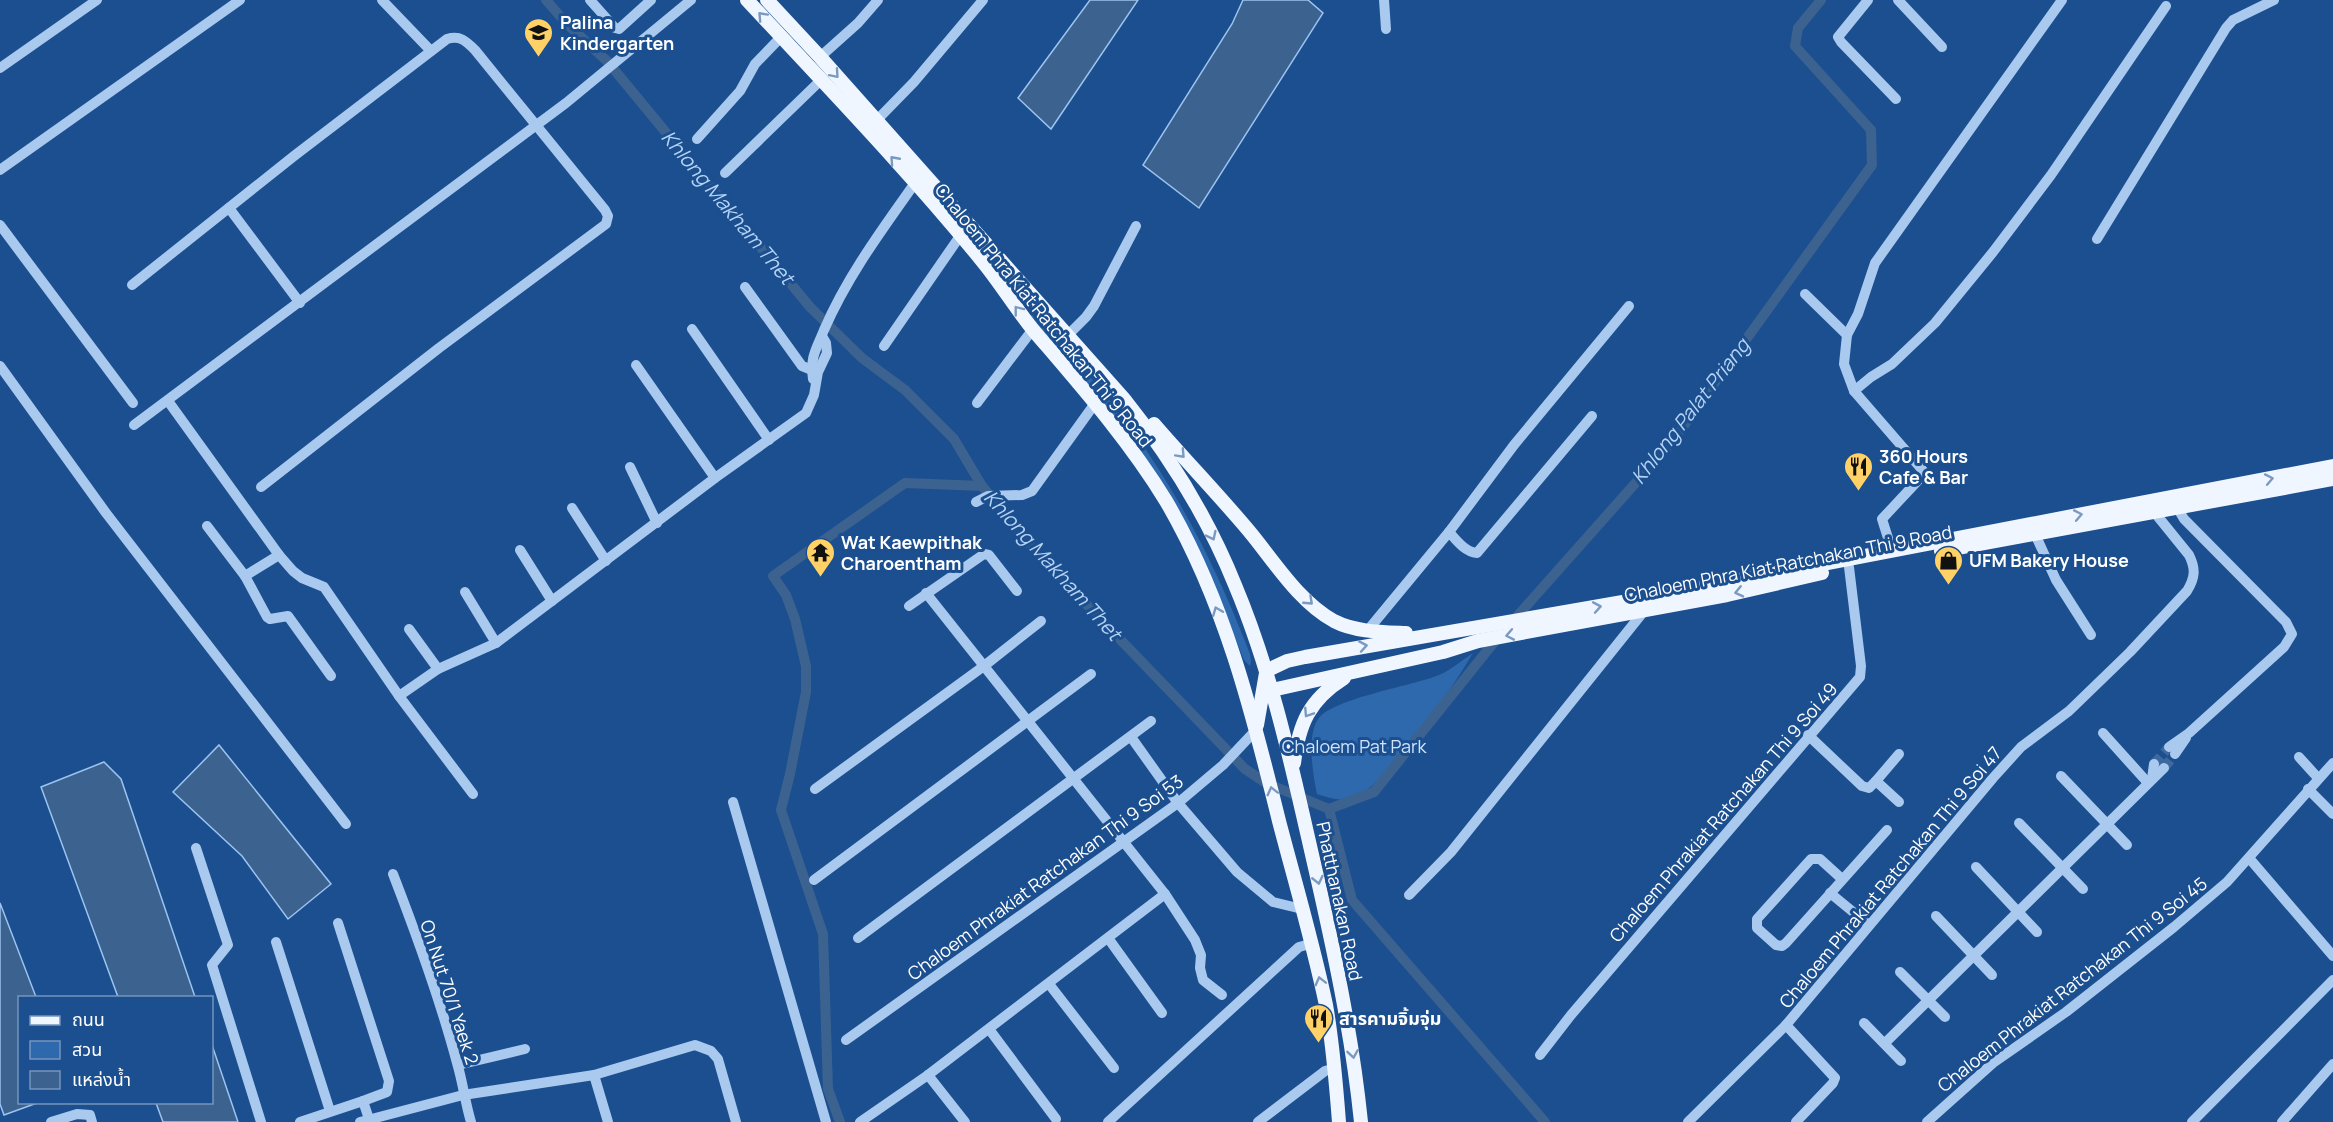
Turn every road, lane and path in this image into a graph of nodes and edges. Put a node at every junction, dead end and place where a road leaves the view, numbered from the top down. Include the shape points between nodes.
1 (97, 0) edge
2 (240, 0) edge
3 (382, 0) edge
4 (590, 0) edge
5 (651, 0) edge
6 (691, 0) edge
7 (747, 0) edge
8 (767, 0) edge
9 (878, 0) edge
10 (983, 0) edge
11 (1384, 0) edge
12 (1868, 0) edge
13 (1898, 0) edge
14 (2062, 0) edge
15 (2274, 0) edge
16 (2166, 6) dead end
17 (1386, 29) dead end
18 (781, 37) junction
19 (1942, 47) dead end
20 (431, 51) junction
21 (820, 57) junction
22 (809, 67) junction
23 (0, 68) edge
24 (821, 80) junction
25 (1896, 99) dead end
26 (876, 121) junction
27 (535, 126) junction
28 (697, 139) dead end
29 (0, 170) edge
30 (725, 173) dead end
31 (915, 183) junction
32 (229, 208) junction
33 (0, 225) edge
34 (1136, 226) dead end
35 (960, 236) junction
36 (2097, 239) dead end
37 (132, 285) dead end
38 (745, 287) dead end
39 (1805, 294) dead end
40 (300, 303) junction
41 (1629, 306) dead end
42 (692, 329) dead end
43 (1033, 329) junction
44 (1068, 335) junction
45 (1847, 335) junction
46 (884, 346) dead end
47 (636, 365) dead end
48 (0, 366) edge
49 (815, 371) junction
50 (1854, 391) junction
51 (1124, 399) junction
52 (168, 401) junction
53 (1096, 402) junction
54 (134, 403) dead end
55 (977, 403) dead end
56 (1592, 416) dead end
57 (134, 425) dead end
58 (769, 440) junction
59 (2333, 466) edge
60 (630, 467) dead end
61 (715, 478) junction
62 (2333, 479) edge
63 (261, 487) dead end
64 (976, 502) dead end
65 (572, 508) dead end
66 (2178, 509) junction
67 (2155, 513) junction
68 (657, 523) junction
69 (207, 526) dead end
70 (1449, 532) junction
71 (2035, 534) junction
72 (520, 549) dead end
73 (1889, 551) junction
74 (279, 555) junction
75 (606, 561) junction
76 (1849, 567) junction
77 (245, 576) junction
78 (1017, 591) dead end
79 (465, 592) dead end
80 (926, 593) junction
81 (552, 601) junction
82 (909, 606) dead end
83 (1644, 611) junction
84 (1041, 621) dead end
85 (1541, 623) junction
86 (409, 629) dead end
87 (1368, 630) junction
88 (1426, 635) junction
89 (2091, 635) dead end
90 (496, 643) junction
91 (984, 666) junction
92 (1238, 666) junction
93 (438, 669) junction
94 (1266, 671) junction
95 (1090, 674) dead end
96 (1350, 674) junction
97 (331, 676) dead end
98 (1267, 688) junction
99 (399, 696) junction
100 (1151, 721) dead end
101 (1029, 722) junction
102 (1256, 730) junction
103 (2103, 734) dead end
104 (1809, 735) junction
105 (1131, 737) junction
106 (2172, 750) tunnel mouth
107 (1899, 754) dead end
108 (2299, 757) dead end
109 (2333, 763) edge
110 (2159, 766) tunnel mouth
111 (2061, 776) dead end
112 (1295, 778) junction
113 (2318, 778) junction
114 (1076, 779) junction
115 (1876, 780) junction
116 (2150, 781) junction
117 (815, 789) dead end
118 (2308, 789) junction
119 (472, 794) dead end
120 (733, 802) dead end
121 (1899, 802) dead end
122 (1178, 803) junction
123 (2333, 814) edge
124 (2019, 823) dead end
125 (346, 824) dead end
126 (2107, 824) junction
127 (1887, 830) dead end
128 (1125, 842) junction
129 (2127, 845) dead end
130 (196, 848) dead end
131 (2249, 858) junction
132 (1976, 867) dead end
133 (2062, 868) junction
134 (393, 874) dead end
135 (1842, 879) junction
136 (814, 880) dead end
137 (2083, 889) dead end
138 (1830, 893) junction
139 (1165, 894) junction
140 (1409, 895) dead end
141 (1302, 909) junction
142 (2019, 911) junction
143 (1936, 916) dead end
144 (338, 923) dead end
145 (1869, 925) junction
146 (2037, 932) dead end
147 (858, 938) dead end
148 (1108, 938) junction
149 (276, 942) dead end
150 (1310, 944) junction
151 (1974, 955) junction
152 (2333, 956) edge
153 (1900, 972) dead end
154 (1992, 975) dead end
155 (2333, 980) edge
156 (1049, 984) junction
157 (1222, 995) dead end
158 (1928, 1000) junction
159 (1162, 1013) dead end
160 (1945, 1017) dead end
161 (1864, 1023) dead end
162 (1786, 1025) junction
163 (989, 1029) junction
164 (846, 1040) dead end
165 (1885, 1043) junction
166 (525, 1049) dead end
167 (1540, 1055) dead end
168 (1900, 1060) dead end
169 (2333, 1064) edge
170 (458, 1065) junction
171 (1114, 1068) dead end
172 (1335, 1068) junction
173 (594, 1075) junction
174 (928, 1075) junction
175 (463, 1095) junction
176 (363, 1101) junction
177 (330, 1111) junction
178 (91, 1118) edge
179 (1056, 1119) dead end
180 (366, 1121) edge
181 (51, 1122) edge
182 (261, 1122) edge
183 (300, 1122) edge
184 (471, 1122) edge
185 (608, 1122) edge
186 (736, 1122) edge
187 (826, 1122) edge
188 (860, 1122) edge
189 (965, 1122) edge
190 (1108, 1122) edge
191 (1258, 1122) edge
192 (1339, 1122) edge
193 (1361, 1122) edge
194 (1688, 1122) edge
195 (1796, 1122) edge
196 (1927, 1122) edge
197 (2192, 1122) edge
198 (2282, 1122) edge

1 - 23 street
2 - 29 street
3 - 20 street
4 - 5 street via 619,29
6 - 27 street
18 -> 7 main road, Chaloem Phra Kiat Ratchakan Thi 9 Road
8 - 21 main road, Chaloem Phra Kiat Ratchakan Thi 9 Road
9 - 21 street
10 - 26 street
11 - 17 street
12 - 25 street via 1838,36
13 - 19 street
14 - 45 street via 1875,263
15 - 36 street via 2233,20 2226,28
16 - 50 street via 2051,175 1993,252 1935,323 1892,364
18 - 22 main road, Chaloem Phra Kiat Ratchakan Thi 9 Road
18 - 28 street via 754,64 740,91
20 - 27 street via 447,39 463,39
20 - 32 street
21 - 22 main road
21 -> 26 main road, Chaloem Phra Kiat Ratchakan Thi 9 Road
22 - 24 main road, Chaloem Phra Kiat Ratchakan Thi 9 Road
24 - 30 street
31 -> 24 main road, Chaloem Phra Kiat Ratchakan Thi 9 Road
26 - 44 main road, Chaloem Phra Kiat Ratchakan Thi 9 Road
27 - 40 street
27 - 63 street via 605,210 606,224
31 - 35 main road, Chaloem Phra Kiat Ratchakan Thi 9 Road
31 - 49 street via 855,268 833,309 814,350
32 - 37 street
32 - 40 street
33 - 54 street
34 - 44 street via 1094,306
43 -> 35 main road, Chaloem Phra Kiat Ratchakan Thi 9 Road
35 - 46 street
38 - 49 street via 802,366
39 - 45 street
40 - 52 street
41 - 70 street via 1514,445
42 - 58 street
43 - 53 main road, Chaloem Phra Kiat Ratchakan Thi 9 Road
43 - 55 street
44 - 51 main road, Chaloem Phra Kiat Ratchakan Thi 9 Road
45 - 50 street via 1844,364
47 - 61 street
48 - 125 street via 112,522
49 - 58 street via 814,395 806,413
50 - 73 street via 1926,473 1882,519
51 -> 87 main road via 1154,424 1214,490 1312,606 1334,621
51 -> 94 main road, Chaloem Phra Kiat Ratchakan Thi 9 Road via 1151,433 1206,524 1235,584
52 - 57 street
52 - 74 street
53 - 64 street via 1032,490 1027,494 988,496
92 -> 53 main road, Chaloem Phra Kiat Ratchakan Thi 9 Road via 1215,604 1171,511 1128,442
56 - 70 street via 1476,553
58 - 61 street
73 -> 59 main road, Chaloem Phra Kiat Ratchakan Thi 9 Road
60 - 68 street
61 - 68 street
62 - 66 main road, Chaloem Phra Kiat Ratchakan Thi 9 Road
65 - 75 street
66 - 67 main road, Chaloem Phra Kiat Ratchakan Thi 9 Road
66 - 106 street via 2286,622 2292,634 2284,646
67 - 71 main road, Chaloem Phra Kiat Ratchakan Thi 9 Road
67 - 145 street, Chaloem Phrakiat Ratchakan Thi 9 Soi 47 via 2193,563 2193,580 2187,591 2077,704 2021,747
68 - 75 street
69 - 77 street
70 - 87 street
71 - 76 main road, Chaloem Phra Kiat Ratchakan Thi 9 Road
71 - 89 street via 2056,580
72 - 81 street
85 -> 73 main road, Chaloem Phra Kiat Ratchakan Thi 9 Road
74 - 77 street
74 - 99 street via 297,575 324,587
75 - 81 street
76 -> 83 main road, Chaloem Phra Kiat Ratchakan Thi 9 Road
76 - 104 street, Chaloem Phrakiat Ratchakan Thi 9 Soi 49 via 1860,677
77 - 97 street via 267,616 288,616
78 - 80 street via 989,555 984,554
79 - 90 street
80 - 82 street
80 - 91 street
81 - 90 street
83 - 85 main road, Chaloem Phra Kiat Ratchakan Thi 9 Road
83 - 140 street via 1451,852
84 - 91 street
85 - 88 main road, Chaloem Phra Kiat Ratchakan Thi 9 Road
85 -> 96 main road, Chaloem Phra Kiat Ratchakan Thi 9 Road
86 - 93 street
87 - 88 main road
94 -> 88 main road, Chaloem Phra Kiat Ratchakan Thi 9 Road via 1287,661
90 - 93 street
91 - 101 street
91 - 117 street
92 - 98 main road
92 - 102 main road, Chaloem Phra Kiat Ratchakan Thi 9 Road
93 - 99 street
94 - 98 main road, Chaloem Phra Kiat Ratchakan Thi 9 Road
95 - 101 street
96 - 98 main road, Chaloem Phra Kiat Ratchakan Thi 9 Road
96 -> 112 main road via 1326,690 1303,721 1298,732
98 - 102 main road
98 - 112 main road, Phatthanakan Road
99 - 119 street
100 - 105 street
101 - 114 street
101 - 136 street
102 - 122 street, Chaloem Phrakiat Ratchakan Thi 9 Soi 53 via 1239,751
141 -> 102 main road, Phatthanakan Road
103 - 116 street
104 - 115 street via 1862,786 1869,788
104 - 167 street, Chaloem Phrakiat Ratchakan Thi 9 Soi 49
105 - 114 street
105 - 122 street
107 - 115 street
108 - 113 street
109 - 113 street, Chaloem Phrakiat Ratchakan Thi 9 Soi 45
110 - 116 street
111 - 126 street
112 -> 193 main road, Phatthanakan Road via 1354,1057
113 - 118 street, Chaloem Phrakiat Ratchakan Thi 9 Soi 45
114 - 128 street
114 - 147 street
115 - 121 street
116 - 126 street
118 - 123 street
118 - 131 street, Chaloem Phrakiat Ratchakan Thi 9 Soi 45
120 - 187 street
122 - 128 street, Chaloem Phrakiat Ratchakan Thi 9 Soi 53
122 - 141 street via 1257,890 1273,902
124 - 133 street
126 - 129 street
126 - 133 street
127 - 135 street
128 - 139 street
128 - 164 street, Chaloem Phrakiat Ratchakan Thi 9 Soi 53
130 - 182 street via 228,945 212,965
131 - 152 street
131 - 196 street, Chaloem Phrakiat Ratchakan Thi 9 Soi 45 via 2174,927 2066,1012 1993,1063
132 - 142 street
133 - 137 street
133 - 142 street
134 - 170 street, On Nut 70/1 Yaek 2 via 426,961
135 - 138 street
135 - 138 street via 1820,859 1810,859 1757,919 1757,928 1782,946
138 - 145 street
139 - 148 street
139 - 157 street via 1195,940 1203,980
141 - 150 main road, Phatthanakan Road
142 - 146 street
142 - 151 street
143 - 151 street
144 - 176 street via 389,1082 387,1092
145 - 162 street, Chaloem Phrakiat Ratchakan Thi 9 Soi 47
148 - 156 street
148 - 159 street
149 - 177 street
172 -> 150 main road, Phatthanakan Road via 1326,1005
150 - 190 street via 1299,948
151 - 154 street
151 - 158 street
153 - 158 street
155 - 197 street
156 - 163 street
156 - 171 street
158 - 160 street
158 - 165 street
161 - 165 street
162 - 194 street, Chaloem Phrakiat Ratchakan Thi 9 Soi 47
162 - 195 street, Chaloem Phrakiat Ratchakan Thi 9 Soi 47 via 1835,1078
163 - 174 street
163 - 179 street
165 - 168 street
166 - 170 street
169 - 198 street
170 - 175 street, On Nut 70/1 Yaek 2
172 - 191 street via 1325,1071
172 - 192 main road, Phatthanakan Road
173 - 175 street
173 - 185 street
173 - 186 street via 695,1045 711,1051 718,1059
174 - 188 street
174 - 189 street
175 - 180 street
175 - 184 street, On Nut 70/1 Yaek 2
176 - 177 street
176 - 180 street
177 - 183 street
178 - 181 street via 77,1114

